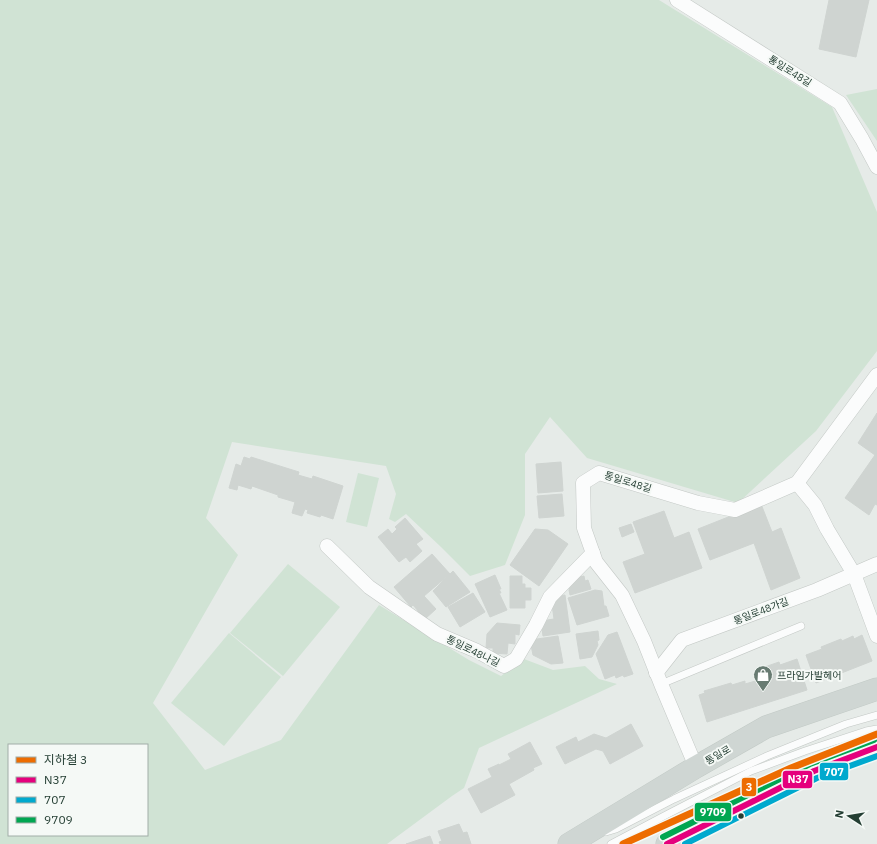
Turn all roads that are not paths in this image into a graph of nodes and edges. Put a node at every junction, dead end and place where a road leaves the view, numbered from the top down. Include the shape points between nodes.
1 (677, 0) edge
2 (877, 167) edge
3 (877, 375) edge
4 (798, 483) junction
5 (327, 546) dead end
6 (593, 553) junction
7 (877, 564) edge
8 (854, 574) junction
9 (801, 626) dead end
10 (877, 636) edge
11 (658, 679) junction
12 (877, 689) edge
13 (877, 715) edge
14 (877, 729) edge
15 (877, 747) edge
16 (696, 767) junction
17 (571, 843) edge
18 (611, 844) edge
19 (667, 844) edge

1 - 2 street, 통일로48길 via 840,103
3 - 4 street
4 - 6 street, 통일로48길 via 735,510 698,504 599,473 583,483 584,528
4 - 8 street via 815,505
5 - 6 street, 통일로48나길 via 369,587 437,634 504,666 516,659 550,597
6 - 11 street, 통일로48길 via 596,562 622,595 644,641
7 - 8 street, 통일로48가길
8 - 10 street
8 - 11 street, 통일로48가길 via 682,640
9 - 11 lane
11 - 16 street, 통일로48길
12 - 16 main road, 통일로 via 766,727
13 - 17 lane via 846,724 767,756 616,829
14 - 18 lane via 805,751 752,771
15 - 19 main road via 814,771
16 - 17 main road, 통일로

